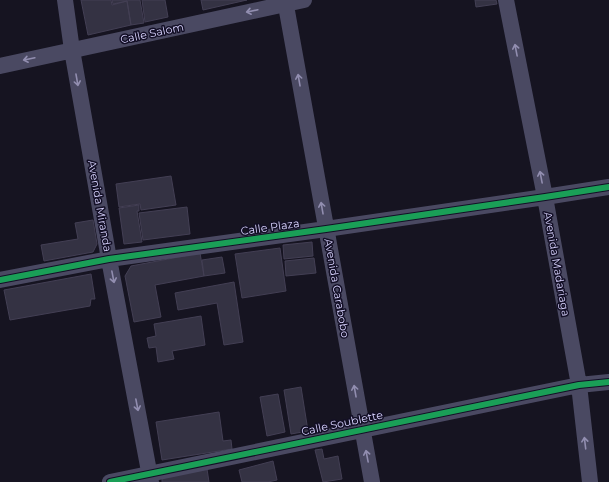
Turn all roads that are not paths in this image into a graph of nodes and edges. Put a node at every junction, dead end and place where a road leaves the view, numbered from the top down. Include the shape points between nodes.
1 (65, 0) edge
2 (304, 0) edge
3 (506, 0) edge
4 (285, 2) edge
5 (72, 50) junction
6 (0, 66) edge
7 (609, 187) edge
8 (544, 197) junction
9 (326, 229) junction
10 (109, 259) junction
11 (0, 280) edge
12 (609, 382) edge
13 (579, 385) junction
14 (362, 429) junction
15 (150, 478) edge
16 (110, 482) edge
17 (372, 482) edge
18 (590, 482) edge

1 - 5 street, Avenida Miranda
2 - 4 street, Calle Salom
8 -> 3 street, Avenida Madariaga
4 -> 5 street, Calle Salom
9 -> 4 street, Avenida Carabobo
5 -> 6 street, Calle Salom
5 -> 10 street, Avenida Miranda
7 - 8 street, Calle Plaza
8 - 9 street, Calle Plaza
8 - 13 street, Avenida Madariaga
9 - 10 street, Calle Plaza
14 -> 9 street, Avenida Carabobo
10 - 11 street, Calle Plaza
10 -> 15 street, Avenida Miranda
12 - 13 street, Calle Soublette
13 - 14 street, Calle Soublette
18 -> 13 street, Avenida Madariaga
14 - 15 street, Calle Soublette
17 -> 14 street, Avenida Carabobo
15 - 16 street, Calle Soublette

